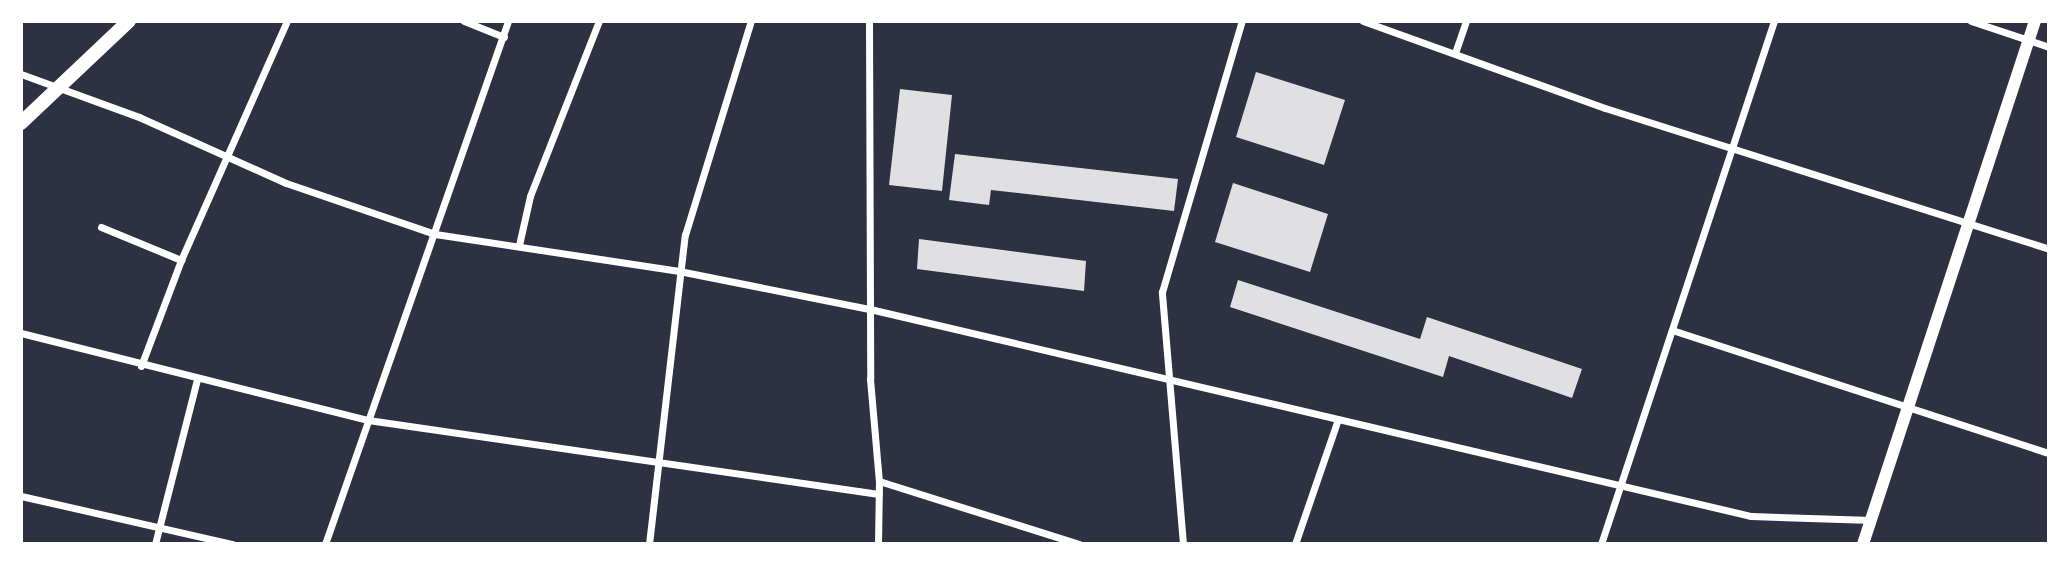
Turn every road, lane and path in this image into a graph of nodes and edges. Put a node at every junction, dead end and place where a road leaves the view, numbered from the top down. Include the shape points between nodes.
1 (129, 21) edge
2 (287, 21) edge
3 (464, 21) edge
4 (508, 21) edge
5 (599, 21) edge
6 (751, 21) edge
7 (869, 21) edge
8 (1242, 21) edge
9 (1363, 21) edge
10 (1466, 21) edge
11 (1774, 21) edge
12 (1970, 21) edge
13 (2035, 21) edge
14 (504, 37) junction
15 (2028, 40) junction
16 (2049, 47) edge
17 (1455, 53) junction
18 (21, 74) edge
19 (58, 87) junction
20 (21, 123) edge
21 (1734, 147) junction
22 (228, 157) junction
23 (1969, 224) junction
24 (101, 228) dead end
25 (435, 234) junction
26 (519, 244) junction
27 (2049, 249) edge
28 (181, 260) junction
29 (679, 271) junction
30 (874, 310) junction
31 (1672, 330) junction
32 (21, 333) edge
33 (141, 366) junction
34 (198, 379) junction
35 (1170, 379) junction
36 (1909, 408) junction
37 (1338, 419) junction
38 (368, 420) junction
39 (2049, 453) edge
40 (659, 462) junction
41 (879, 481) junction
42 (1621, 482) junction
43 (878, 494) junction
44 (21, 496) edge
45 (1873, 520) junction
46 (159, 528) junction
47 (155, 544) edge
48 (233, 544) edge
49 (325, 544) edge
50 (649, 544) edge
51 (878, 544) edge
52 (1079, 544) edge
53 (1183, 544) edge
54 (1295, 544) edge
55 (1601, 544) edge
56 (1863, 544) edge

1 - 19 main road
2 - 22 street
3 - 14 street
4 - 14 street
5 - 26 street via 530,196
6 - 29 street via 685,235
7 - 30 street
8 - 35 street via 1167,271 1163,292
9 - 17 street
10 - 17 street
11 - 21 street
12 - 15 street
13 - 15 street
14 - 25 street
15 - 16 street
15 - 23 street
17 - 21 street via 1605,108
18 - 19 street
19 - 20 main road
19 - 22 street
21 - 23 street
21 - 31 street
22 - 25 street via 286,183
22 - 28 street
23 - 27 street
23 - 36 street
24 - 28 street
25 - 26 street
25 - 38 street
26 - 29 street
28 - 33 street
29 - 30 street
29 - 40 street
30 - 35 street
30 - 41 street via 870,379
31 - 36 street
31 - 42 street
32 - 33 street
33 - 34 street
34 - 38 street
34 - 46 street
35 - 37 street
35 - 53 street
36 - 39 street
36 - 45 street
37 - 42 street
37 - 54 street
38 - 40 street
38 - 49 street
40 - 43 street
40 - 50 street
41 - 43 street
41 - 52 street
42 - 45 street via 1751,516
42 - 55 street
43 - 51 street
44 - 46 street
45 - 56 street
46 - 47 street
46 - 48 street

